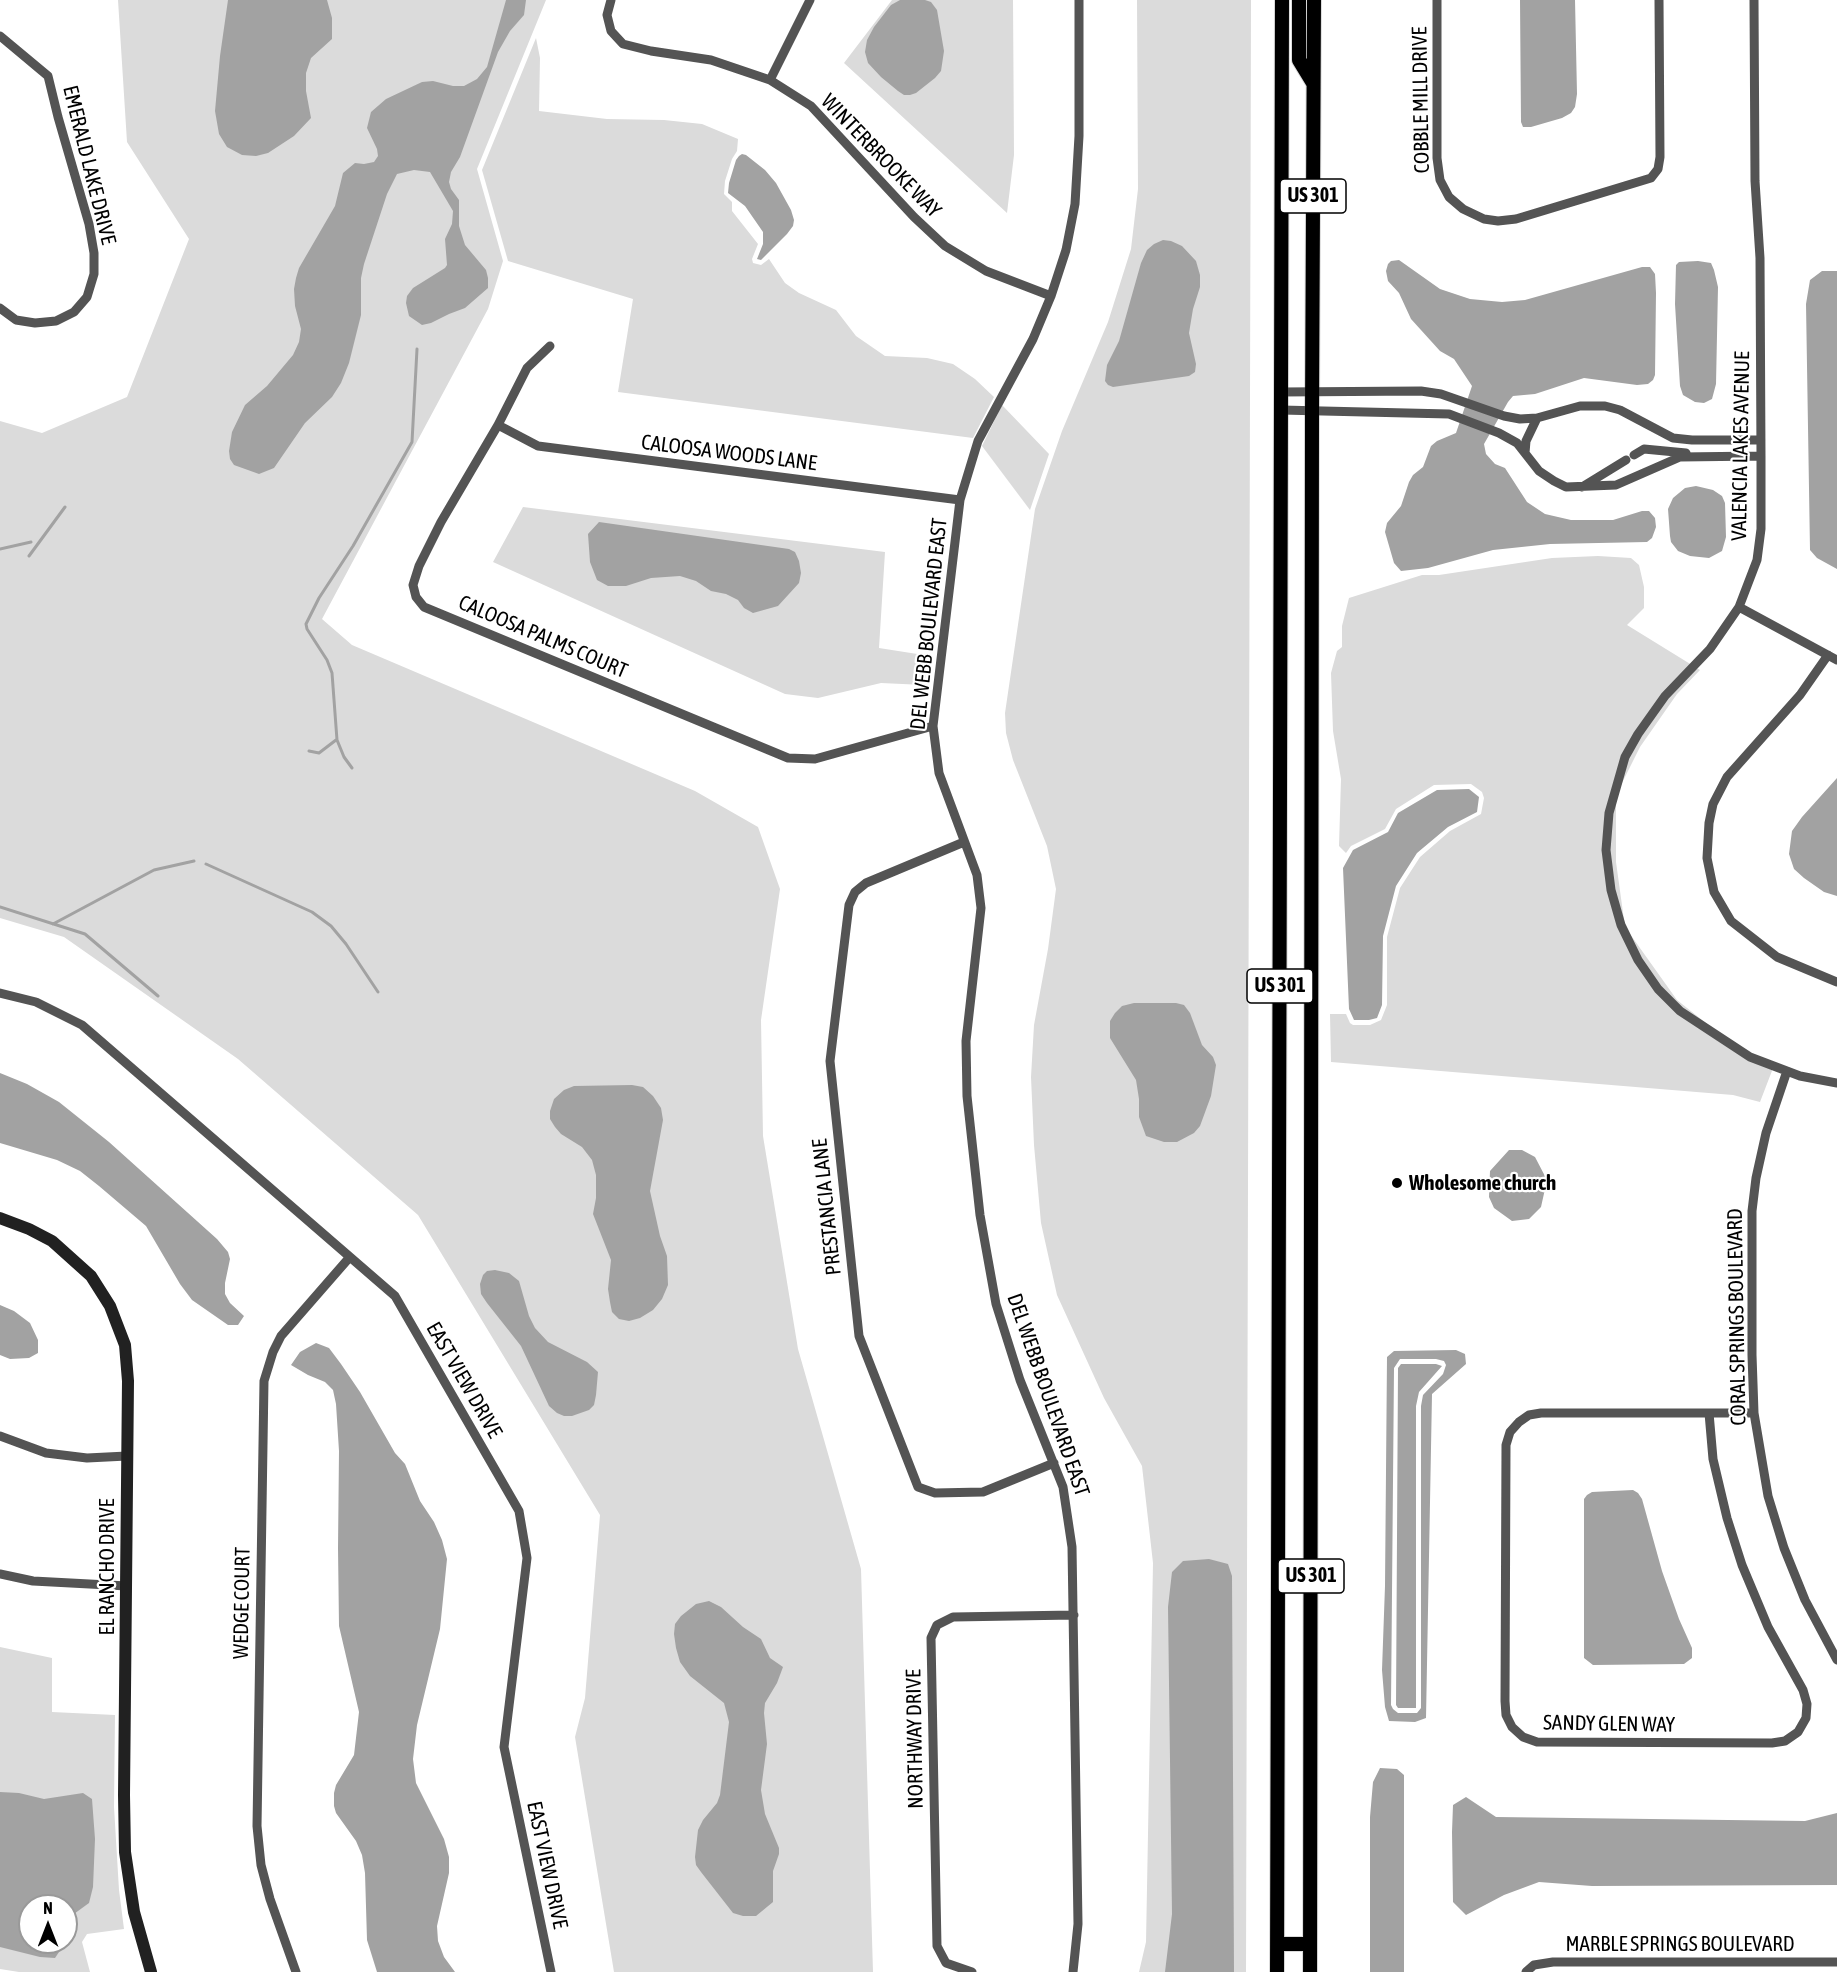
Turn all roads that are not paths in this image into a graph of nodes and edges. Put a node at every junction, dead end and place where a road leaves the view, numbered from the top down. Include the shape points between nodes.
1 (611, 0) edge
2 (810, 0) edge
3 (1079, 0) edge
4 (1282, 0) edge
5 (1299, 0) edge
6 (1314, 0) edge
7 (1437, 0) edge
8 (1659, 0) edge
9 (1754, 0) edge
10 (0, 36) edge
11 (770, 80) junction
12 (1314, 83) junction
13 (1051, 296) junction
14 (0, 308) edge
15 (550, 346) dead end
16 (1281, 392) junction
17 (1312, 392) junction
18 (1281, 411) junction
19 (1312, 411) junction
20 (1537, 418) junction
21 (498, 425) junction
22 (1761, 440) junction
23 (1525, 453) junction
24 (1705, 456) junction
25 (1761, 456) junction
26 (1582, 487) junction
27 (960, 500) junction
28 (1739, 607) junction
29 (1828, 655) junction
30 (1837, 660) edge
31 (933, 726) junction
32 (964, 842) junction
33 (1837, 982) edge
34 (0, 993) edge
35 (1788, 1071) junction
36 (1837, 1083) edge
37 (0, 1218) edge
38 (349, 1258) junction
39 (1709, 1413) junction
40 (1754, 1413) junction
41 (0, 1436) edge
42 (128, 1456) junction
43 (1054, 1463) junction
44 (0, 1574) edge
45 (127, 1586) junction
46 (1074, 1615) junction
47 (1837, 1660) edge
48 (1278, 1944) junction
49 (1310, 1944) junction
50 (1837, 1962) edge
51 (151, 1972) edge
52 (296, 1972) edge
53 (550, 1972) edge
54 (972, 1972) edge
55 (1073, 1972) edge
56 (1277, 1972) edge
57 (1310, 1972) edge
58 (1526, 1972) edge

1 - 11 street, WINTERBROOKE WAY via 607,15 611,31 623,44 711,60
2 - 11 street
3 - 13 street, DEL WEBB BOULEVARD EAST via 1079,136 1074,204 1066,250
4 - 16 main road, US 301 / US 301
5 - 12 main road via 1299,60
6 - 12 main road, US 301
7 - 8 street, COBBLE MILL DRIVE via 1440,180 1449,197 1463,209 1498,221 1651,178 1658,169
9 - 22 street, VALENCIA LAKES AVENUE
10 - 14 street, EMERALD LAKE DRIVE via 48,76 89,224 94,274 87,297 74,312 56,321 16,320
11 - 13 street, WINTERBROOKE WAY via 811,106 945,246 986,271
12 - 17 main road, US 301
13 - 27 street, DEL WEBB BOULEVARD EAST via 1033,339 978,441
15 - 21 street, CALOOSA PALMS COURT via 527,368
16 - 17 street
16 - 18 main road, US 301 / US 301
17 - 19 main road, US 301
17 - 20 street via 1421,391 1504,416
18 - 19 street
18 - 48 main road, US 301 / US 301
19 - 23 street via 1449,414 1499,433 1517,443
19 - 49 main road, US 301
20 - 22 street via 1580,406 1605,406 1673,438
20 - 23 street
21 - 27 street, CALOOSA WOODS LANE via 538,447
21 - 31 street, CALOOSA PALMS COURT via 419,566 413,585 424,607 788,759 815,759
22 - 25 street, VALENCIA LAKES AVENUE
23 - 26 street via 1539,471 1554,481 1566,487
24 - 25 street
24 - 26 street via 1680,457 1616,485
24 - 26 street via 1644,449
25 - 28 street, VALENCIA LAKES AVENUE via 1757,560
27 - 31 street, DEL WEBB BOULEVARD EAST
28 - 29 street
28 - 35 street, VALENCIA LAKES AVENUE via 1710,649 1665,696 1625,757 1609,813 1606,850 1621,925 1658,989 1680,1011 1750,1057
29 - 30 street
29 - 33 street via 1800,695 1727,777 1713,804 1707,858 1714,892 1731,921 1777,957
31 - 32 street, DEL WEBB BOULEVARD EAST via 939,773
32 - 43 street, DEL WEBB BOULEVARD EAST via 977,875 981,908 966,1041 966,1096 980,1215 996,1304 1020,1380
32 - 43 street, PRESTANCIA LANE via 866,883 855,892 849,905 830,1061 858,1336 918,1487 935,1493 983,1492
34 - 38 street, EAST VIEW DRIVE via 36,1002 82,1025
35 - 36 street, VALENCIA LAKES AVENUE
35 - 40 street, CORAL SPRINGS BOULEVARD via 1767,1133 1752,1211
37 - 42 street, EL RANCHO DRIVE via 52,1241 91,1276 110,1306 124,1346
38 - 52 street, WEDGE COURT via 281,1336 264,1381 257,1826 270,1899
38 - 53 street, EAST VIEW DRIVE via 395,1296 519,1511 526,1558 504,1747
39 - 39 street, SANDY GLEN WAY via 1713,1459 1742,1565 1768,1627 1803,1690 1806,1718 1798,1732 1785,1741 1772,1743 1537,1742 1523,1737 1512,1727 1505,1701 1506,1446 1510,1432 1529,1415 1541,1413
39 - 40 street, SANDY GLEN WAY
40 - 47 street, CORAL SPRINGS BOULEVARD via 1768,1496 1784,1548 1805,1600
41 - 42 street via 46,1453 87,1458
42 - 45 street, EL RANCHO DRIVE
43 - 46 street, DEL WEBB BOULEVARD EAST via 1068,1506
44 - 45 street via 33,1581
45 - 51 street, EL RANCHO DRIVE via 125,1852 134,1912
46 - 54 street, NORTHWAY DRIVE via 953,1617 937,1625 932,1638 937,1946 946,1963
46 - 55 street, DEL WEBB BOULEVARD EAST via 1078,1924
48 - 49 main road
48 - 56 main road, US 301 / US 301
49 - 57 main road, US 301
50 - 58 street, MARBLE SPRINGS BOULEVARD via 1553,1962 1534,1965

